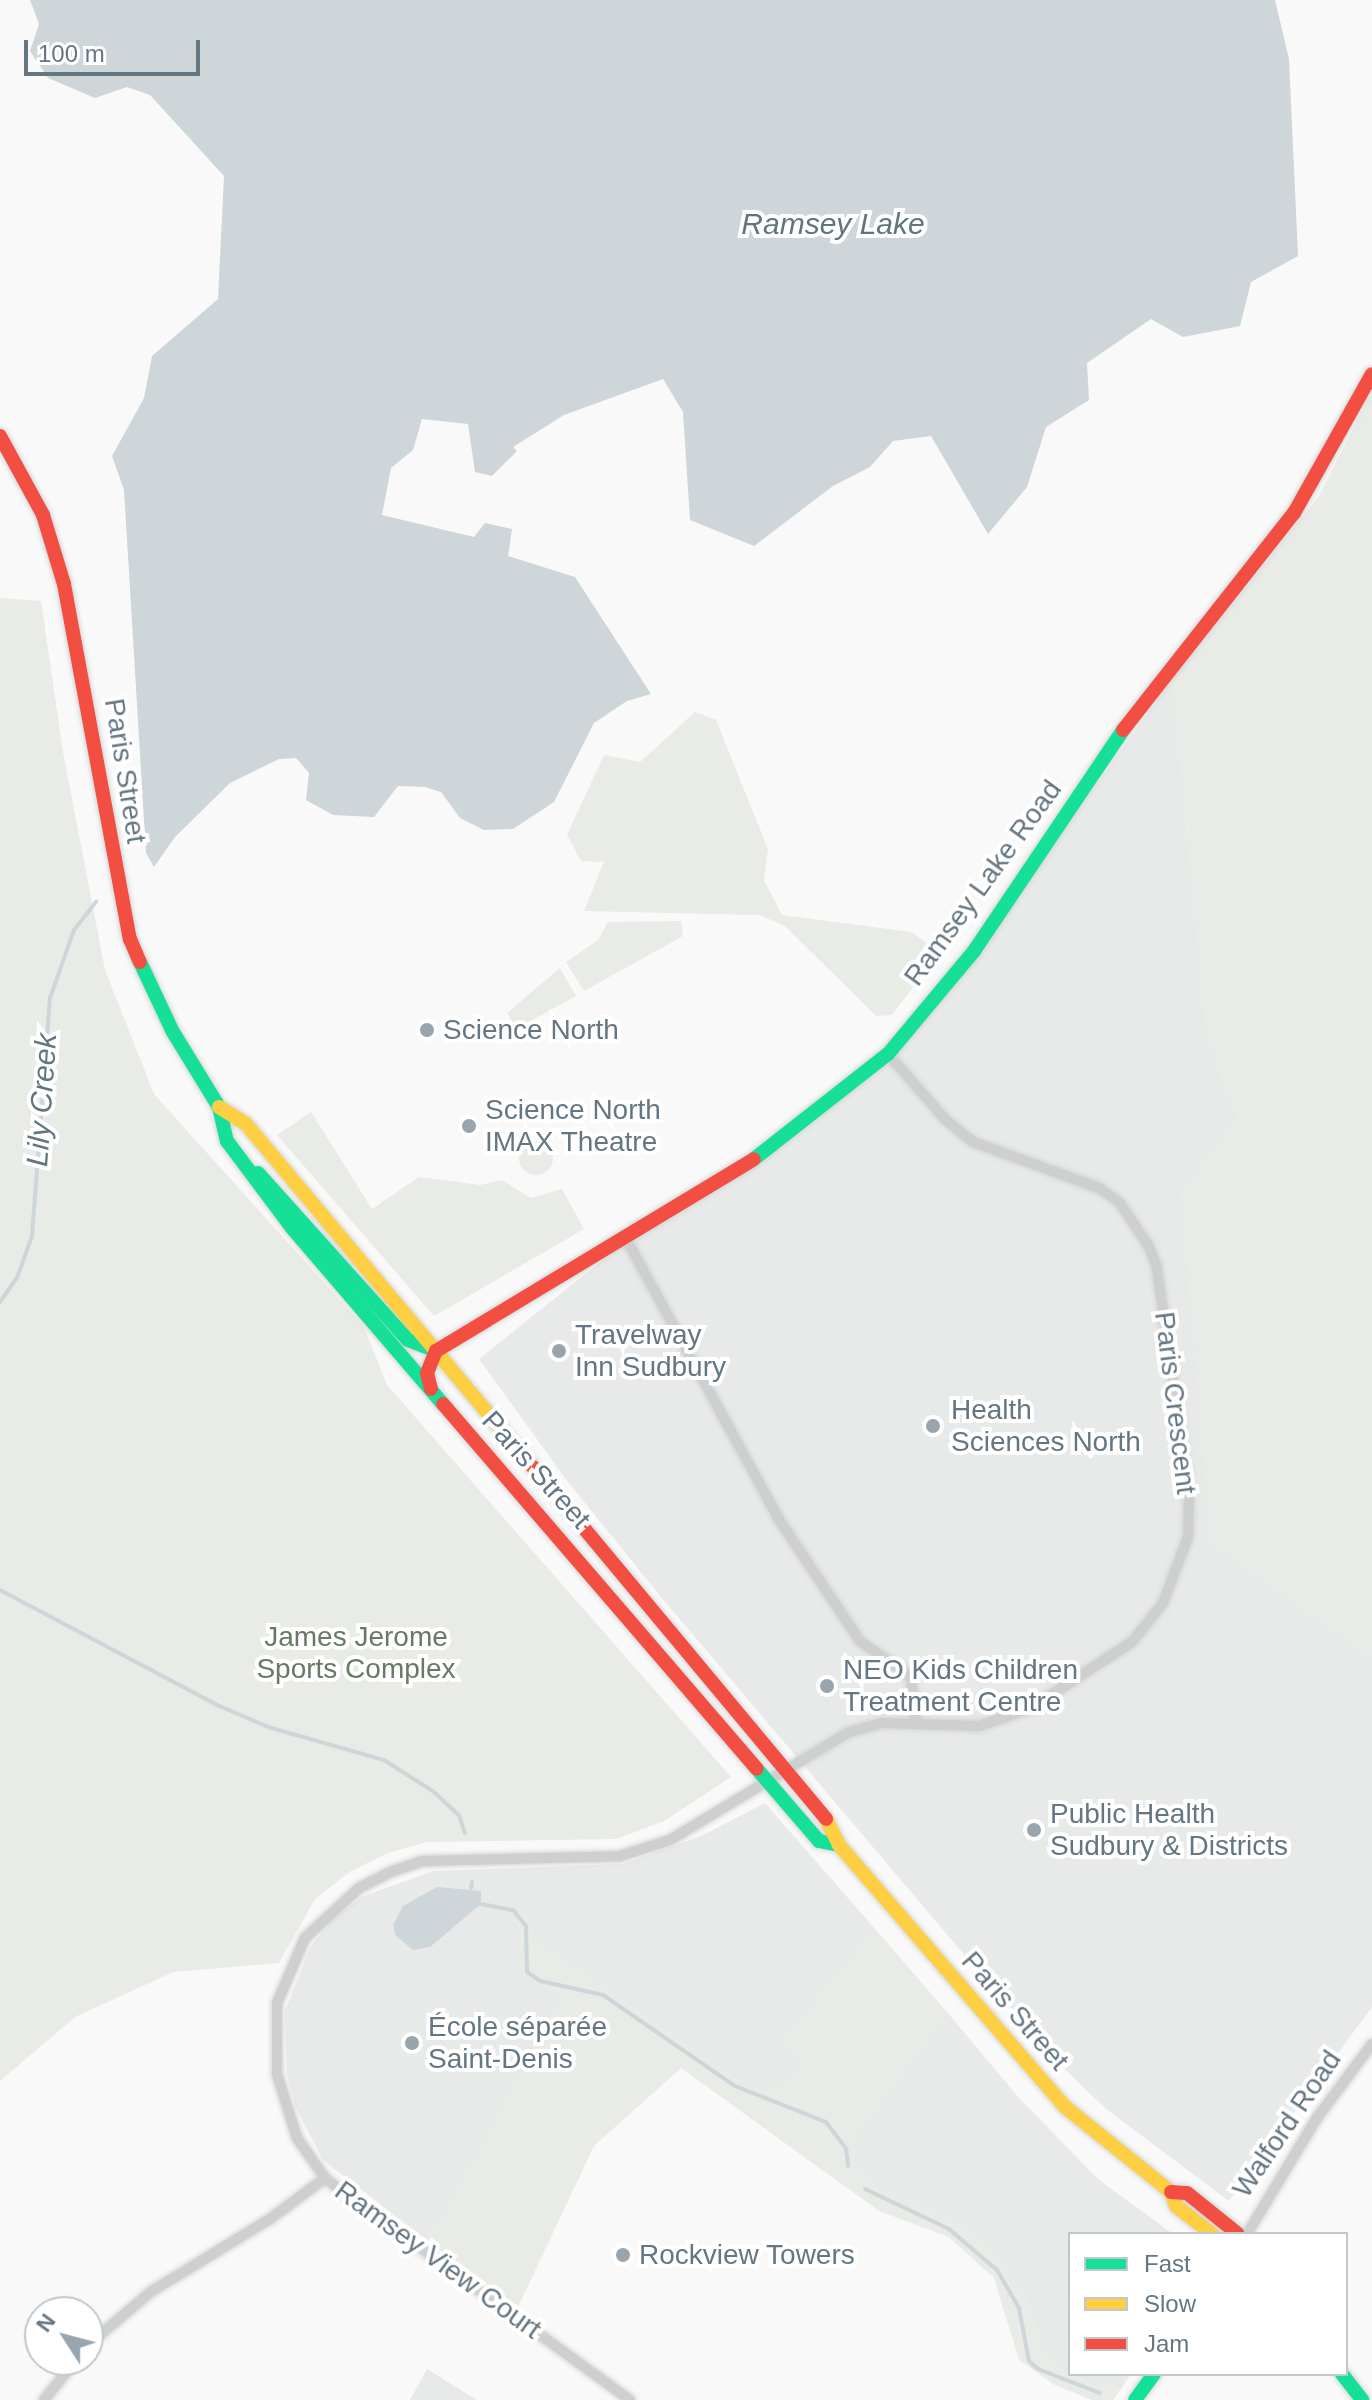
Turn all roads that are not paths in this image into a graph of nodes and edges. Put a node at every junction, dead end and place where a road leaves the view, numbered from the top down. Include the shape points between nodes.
1 (1372, 374) edge
2 (0, 436) edge
3 (888, 1054) junction
4 (219, 1107) junction
5 (227, 1141) junction
6 (624, 1235) junction
7 (436, 1351) junction
8 (432, 1391) junction
9 (916, 1721) junction
10 (784, 1768) junction
11 (767, 1779) junction
12 (839, 1845) junction
13 (1372, 2044) edge
14 (325, 2178) junction
15 (1171, 2192) junction
16 (1209, 2232) edge
17 (1236, 2232) edge
18 (1248, 2232) edge
19 (104, 2332) edge
20 (63, 2376) edge
21 (1153, 2376) edge
22 (1344, 2376) edge
23 (44, 2400) edge
24 (630, 2400) edge
25 (1135, 2400) edge
26 (1362, 2400) edge

1 - 3 main road, Ramsey Lake Road via 1294,513 1116,739 974,951
2 - 4 main road, Paris Street via 43,515 64,584 130,939 173,1032
3 - 6 main road, Ramsey Lake Road via 782,1142
3 - 9 street, Paris Crescent via 945,1119 973,1142 1099,1188 1138,1226 1157,1267 1189,1496 1188,1537 1179,1568 1163,1603 1132,1642 1031,1708 1001,1720 953,1727
4 - 5 main road, Paris Street
4 - 7 main road, Paris Street via 246,1124
5 - 7 main road via 408,1340
5 - 8 main road, Paris Street via 268,1199
6 - 7 main road, Ramsey Lake Road
6 - 9 street via 778,1518 860,1641 911,1677
7 - 8 main road via 427,1373
7 - 10 main road, Paris Street
8 - 11 main road, Paris Street
9 - 10 street, Paris Crescent via 849,1732
10 - 11 street, Paris Crescent
10 - 12 main road, Paris Street via 834,1828
11 - 12 main road, Paris Street via 819,1841
11 - 14 street, Paris Crescent via 670,1840 620,1856 422,1861 359,1888 329,1912 305,1938 288,1971 277,2003 275,2035 277,2074 297,2138
12 - 15 main road, Paris Street via 1064,2106
13 - 18 street, Walford Road via 1317,2118
14 - 19 street, Ramsey View Court via 270,2219 152,2291
14 - 24 street, Ramsey View Court
15 - 16 main road, Paris Street via 1176,2206
15 - 17 main road, Paris Street via 1187,2193
20 - 23 street
21 - 25 main road
22 - 26 main road

